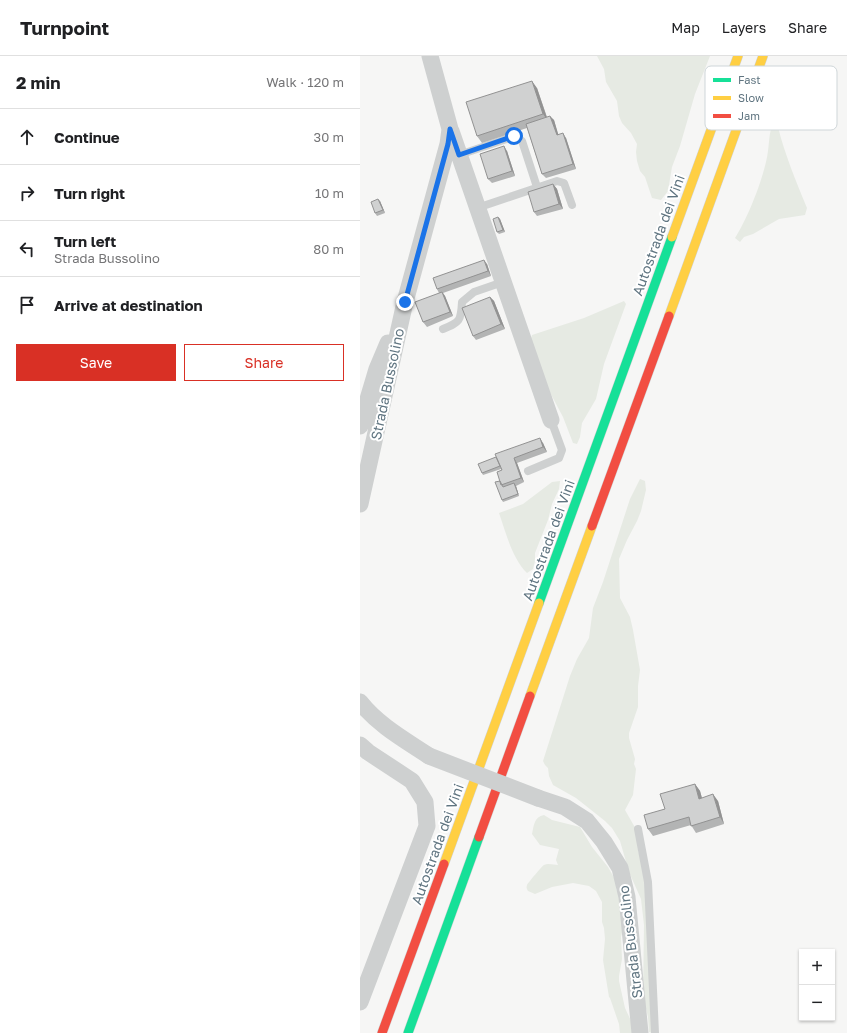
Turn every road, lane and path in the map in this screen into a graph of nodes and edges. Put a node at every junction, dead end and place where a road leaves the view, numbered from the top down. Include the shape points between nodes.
1 (430, 56) edge
2 (738, 56) edge
3 (763, 56) edge
4 (734, 66) edge
5 (759, 66) edge
6 (450, 129) junction
7 (711, 130) edge
8 (736, 130) edge
9 (459, 155) junction
10 (537, 187) junction
11 (572, 205) dead end
12 (477, 208) junction
13 (503, 282) junction
14 (405, 302) junction
15 (443, 329) dead end
16 (551, 420) joint
17 (360, 426) edge
18 (528, 471) dead end
19 (360, 504) edge
20 (360, 702) edge
21 (360, 745) edge
22 (638, 829) dead end
23 (360, 1002) edge
24 (382, 1033) edge
25 (408, 1033) edge
26 (640, 1033) edge
27 (655, 1033) edge

1 - 6 street, Strada Bussolino
2 - 4 highway, Autostrada dei Vini
3 - 5 highway
6 - 9 street
6 - 14 street, Strada Bussolino
7 - 24 highway, Autostrada dei Vini
8 - 25 highway
9 - 10 lane via 514,136 522,141
9 - 12 street
10 - 11 lane via 557,181 564,183
10 - 12 lane
12 - 13 street
13 - 15 lane via 474,292 462,302 461,318 457,323
13 - 16 street
14 - 17 street via 377,369
14 - 19 street, Strada Bussolino
16 - 18 lane via 562,450 559,458
20 - 26 street, Strada Bussolino, bridge via 369,714 429,756 565,807 587,821 620,868 627,897
21 - 23 street via 412,781 425,802 427,826
22 - 27 lane via 648,882

